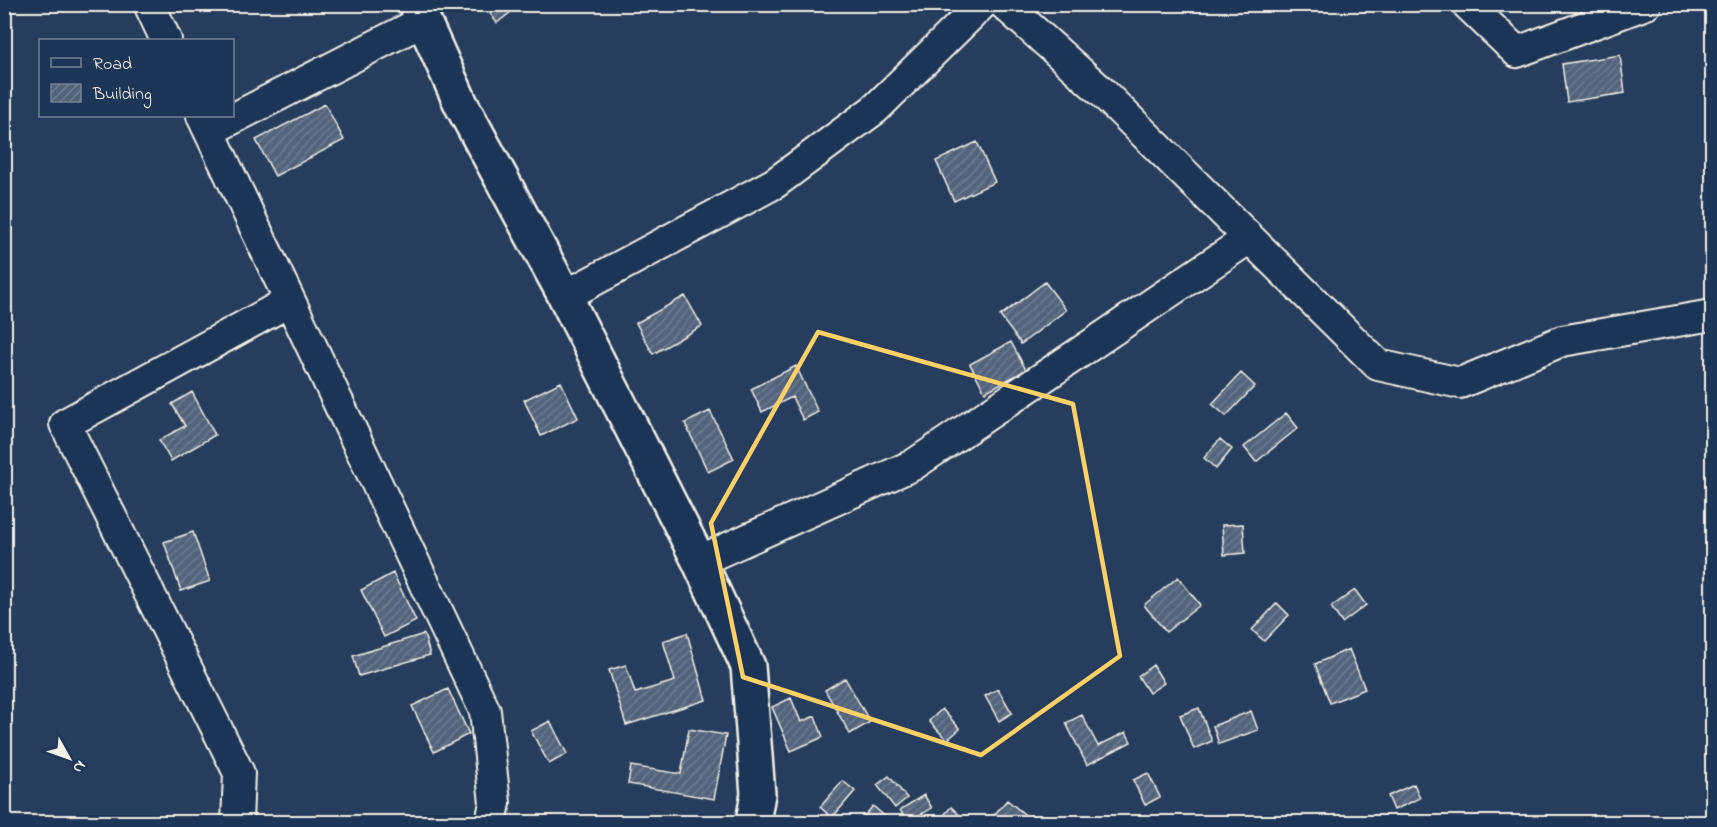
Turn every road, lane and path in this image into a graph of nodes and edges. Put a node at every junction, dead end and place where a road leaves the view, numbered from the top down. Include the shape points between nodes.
1 (149, 4) edge
2 (982, 4) edge
3 (1004, 4) edge
4 (1467, 4) edge
5 (1646, 4) edge
6 (420, 13) edge
7 (166, 39) edge
8 (234, 108) edge
9 (205, 123) edge
10 (1248, 239) junction
11 (565, 296) junction
12 (290, 301) junction
13 (1713, 315) edge
14 (699, 561) junction
15 (237, 822) edge
16 (491, 822) edge
17 (753, 822) edge

1 - 7 street
2 - 11 street via 875,109 775,183
3 - 10 street via 1102,92
4 - 5 street via 1517,52
6 - 8 street
6 - 11 street via 461,104
9 - 12 street
10 - 13 street via 1378,365 1460,383 1562,341
10 - 14 street via 913,465
11 - 14 street
12 - 15 street via 65,424 240,773
12 - 16 street via 485,711 495,803
14 - 17 street via 748,666 758,794

